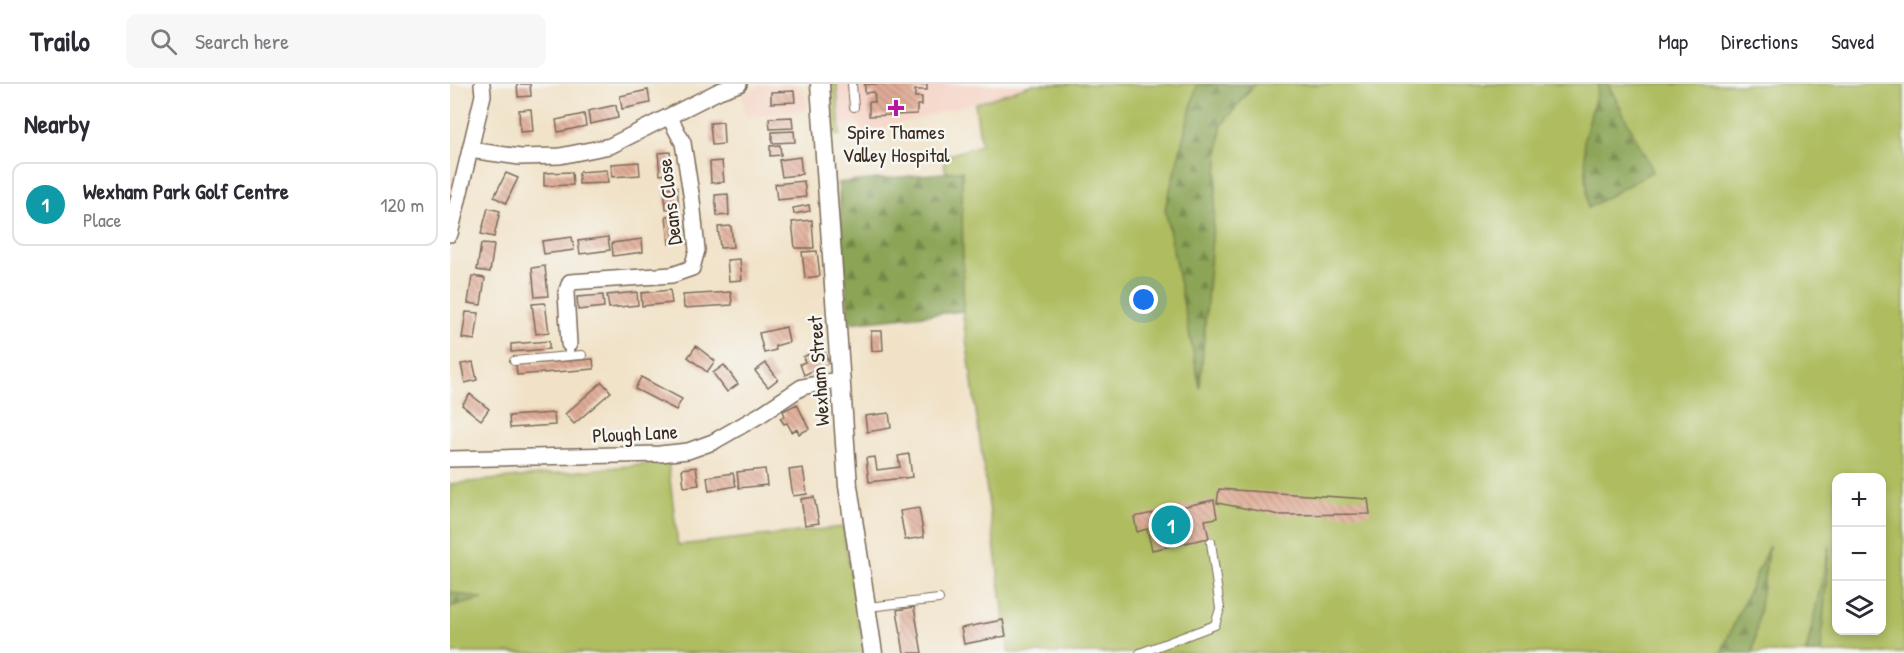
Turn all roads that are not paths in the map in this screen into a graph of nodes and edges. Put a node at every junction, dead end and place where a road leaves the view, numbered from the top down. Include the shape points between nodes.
1 (482, 84) edge
2 (739, 84) edge
3 (820, 84) edge
4 (852, 84) edge
5 (718, 88) edge
6 (854, 107) dead end
7 (670, 117) junction
8 (470, 150) junction
9 (450, 234) edge
10 (569, 350) junction
11 (582, 355) dead end
12 (514, 361) dead end
13 (841, 379) junction
14 (450, 459) edge
15 (1210, 542) dead end
16 (939, 599) dead end
17 (866, 607) junction
18 (873, 653) edge
19 (1140, 653) edge

1 - 8 street
2 - 5 street
3 - 13 street, Wexham Street
4 - 6 lane
5 - 7 street
7 - 8 street via 610,146 560,156 520,157
7 - 10 street, Deans Close via 683,143 692,200 697,250 692,268 672,275 570,282 566,293
8 - 9 street
10 - 11 lane
10 - 12 lane
13 - 14 street, Plough Lane via 802,387 713,442 688,452
13 - 17 street, Wexham Street via 848,486
15 - 19 lane via 1220,609 1215,625
16 - 17 lane
17 - 18 street, Wexham Street

